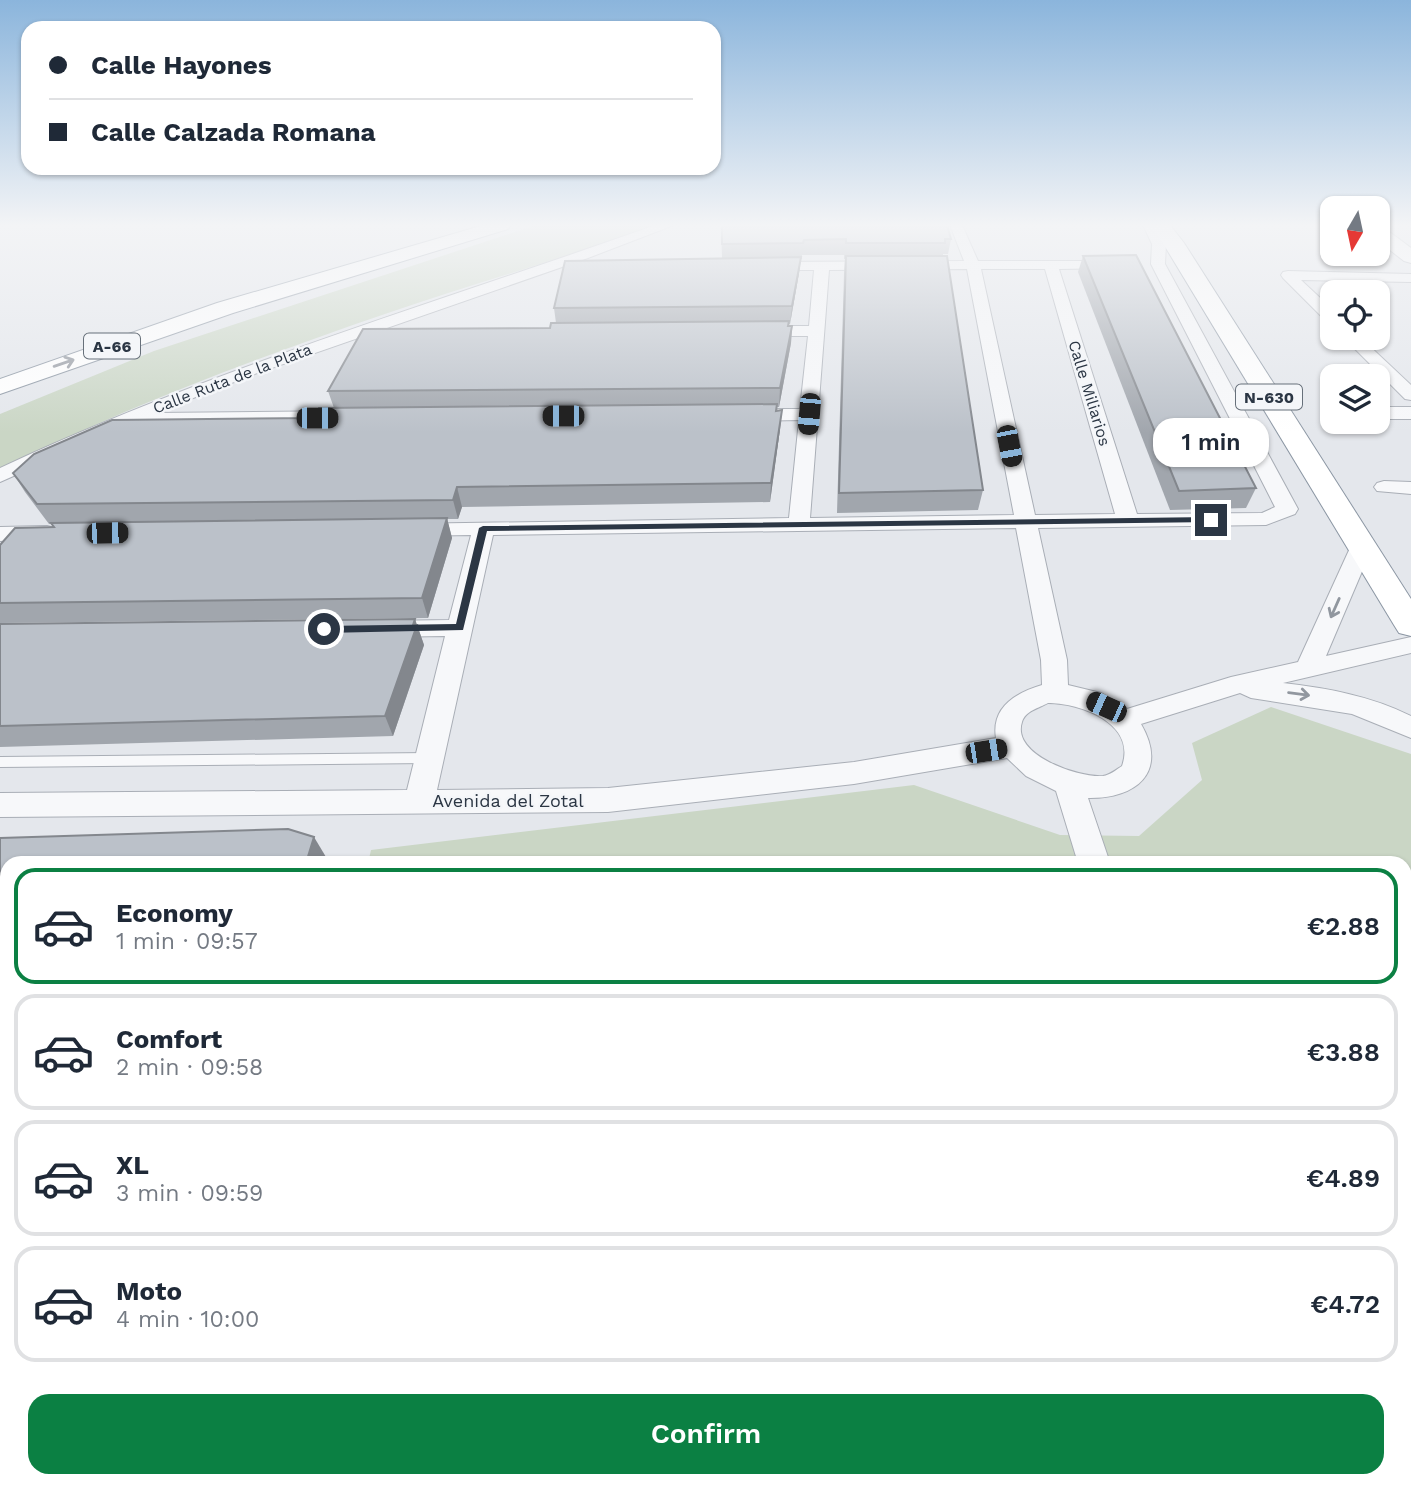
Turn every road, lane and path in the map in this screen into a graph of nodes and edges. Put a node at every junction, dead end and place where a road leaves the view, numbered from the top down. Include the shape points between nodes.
1 (209, 294) edge
2 (270, 294) edge
3 (470, 294) edge
4 (819, 294) edge
5 (979, 294) edge
6 (1060, 294) edge
7 (1162, 294) edge
8 (1211, 294) edge
9 (130, 320) dead end
10 (733, 331) edge
11 (816, 331) junction
12 (346, 334) junction
13 (401, 334) edge
14 (1364, 350) edge
15 (0, 387) edge
16 (1411, 395) edge
17 (1390, 413) edge
18 (1411, 413) edge
19 (809, 414) junction
20 (725, 415) edge
21 (363, 417) edge
22 (126, 419) junction
23 (0, 476) edge
24 (1384, 487) dead end
25 (1411, 488) edge
26 (1128, 521) junction
27 (1024, 523) junction
28 (799, 525) junction
29 (483, 528) junction
30 (387, 530) edge
31 (69, 533) edge
32 (0, 534) edge
33 (1361, 548) junction
34 (1411, 625) edge
35 (460, 628) junction
36 (362, 629) edge
37 (1411, 645) edge
38 (1308, 668) junction
39 (1231, 686) junction
40 (1055, 694) junction
41 (1123, 720) junction
42 (1411, 728) edge
43 (1013, 746) junction
44 (429, 758) junction
45 (0, 762) edge
46 (1069, 785) junction
47 (419, 802) junction
48 (0, 805) edge
49 (1092, 856) edge

1 - 9 main road, A-66
15 -> 2 main road, A-66
3 - 12 street, Calle Ruta de la Plata
4 - 11 street
5 - 27 street
6 - 26 street, Calle Miliarios
7 - 26 street via 1287,509 1266,519
8 - 33 main road, N-630
10 - 11 street
11 - 19 street
12 - 13 street
12 - 22 street, Calle Ruta de la Plata
14 - 16 street
17 - 18 street
19 - 20 street
19 - 28 street
21 - 22 street
22 - 23 street, Calle Ruta de la Plata
24 - 25 street
26 - 27 street
27 - 28 street
27 - 40 street via 1054,660
28 - 29 street
29 - 30 street
29 - 35 street
31 - 32 street
33 - 34 main road, N-630
33 -> 38 street
35 - 36 street
35 - 44 street
37 - 38 street
38 - 39 street
39 - 41 street
39 -> 42 street via 1325,697 1387,714
40 - 41 street via 1088,699
40 - 43 street via 1026,699 1014,710 1008,720
41 - 46 street via 1136,735 1140,752 1135,770 1122,781 1102,787
43 - 46 street via 1038,772
43 - 47 street, Avenida del Zotal via 854,773 608,800
44 - 45 lane
44 - 47 street
46 - 49 street
47 - 48 street, Avenida del Zotal

